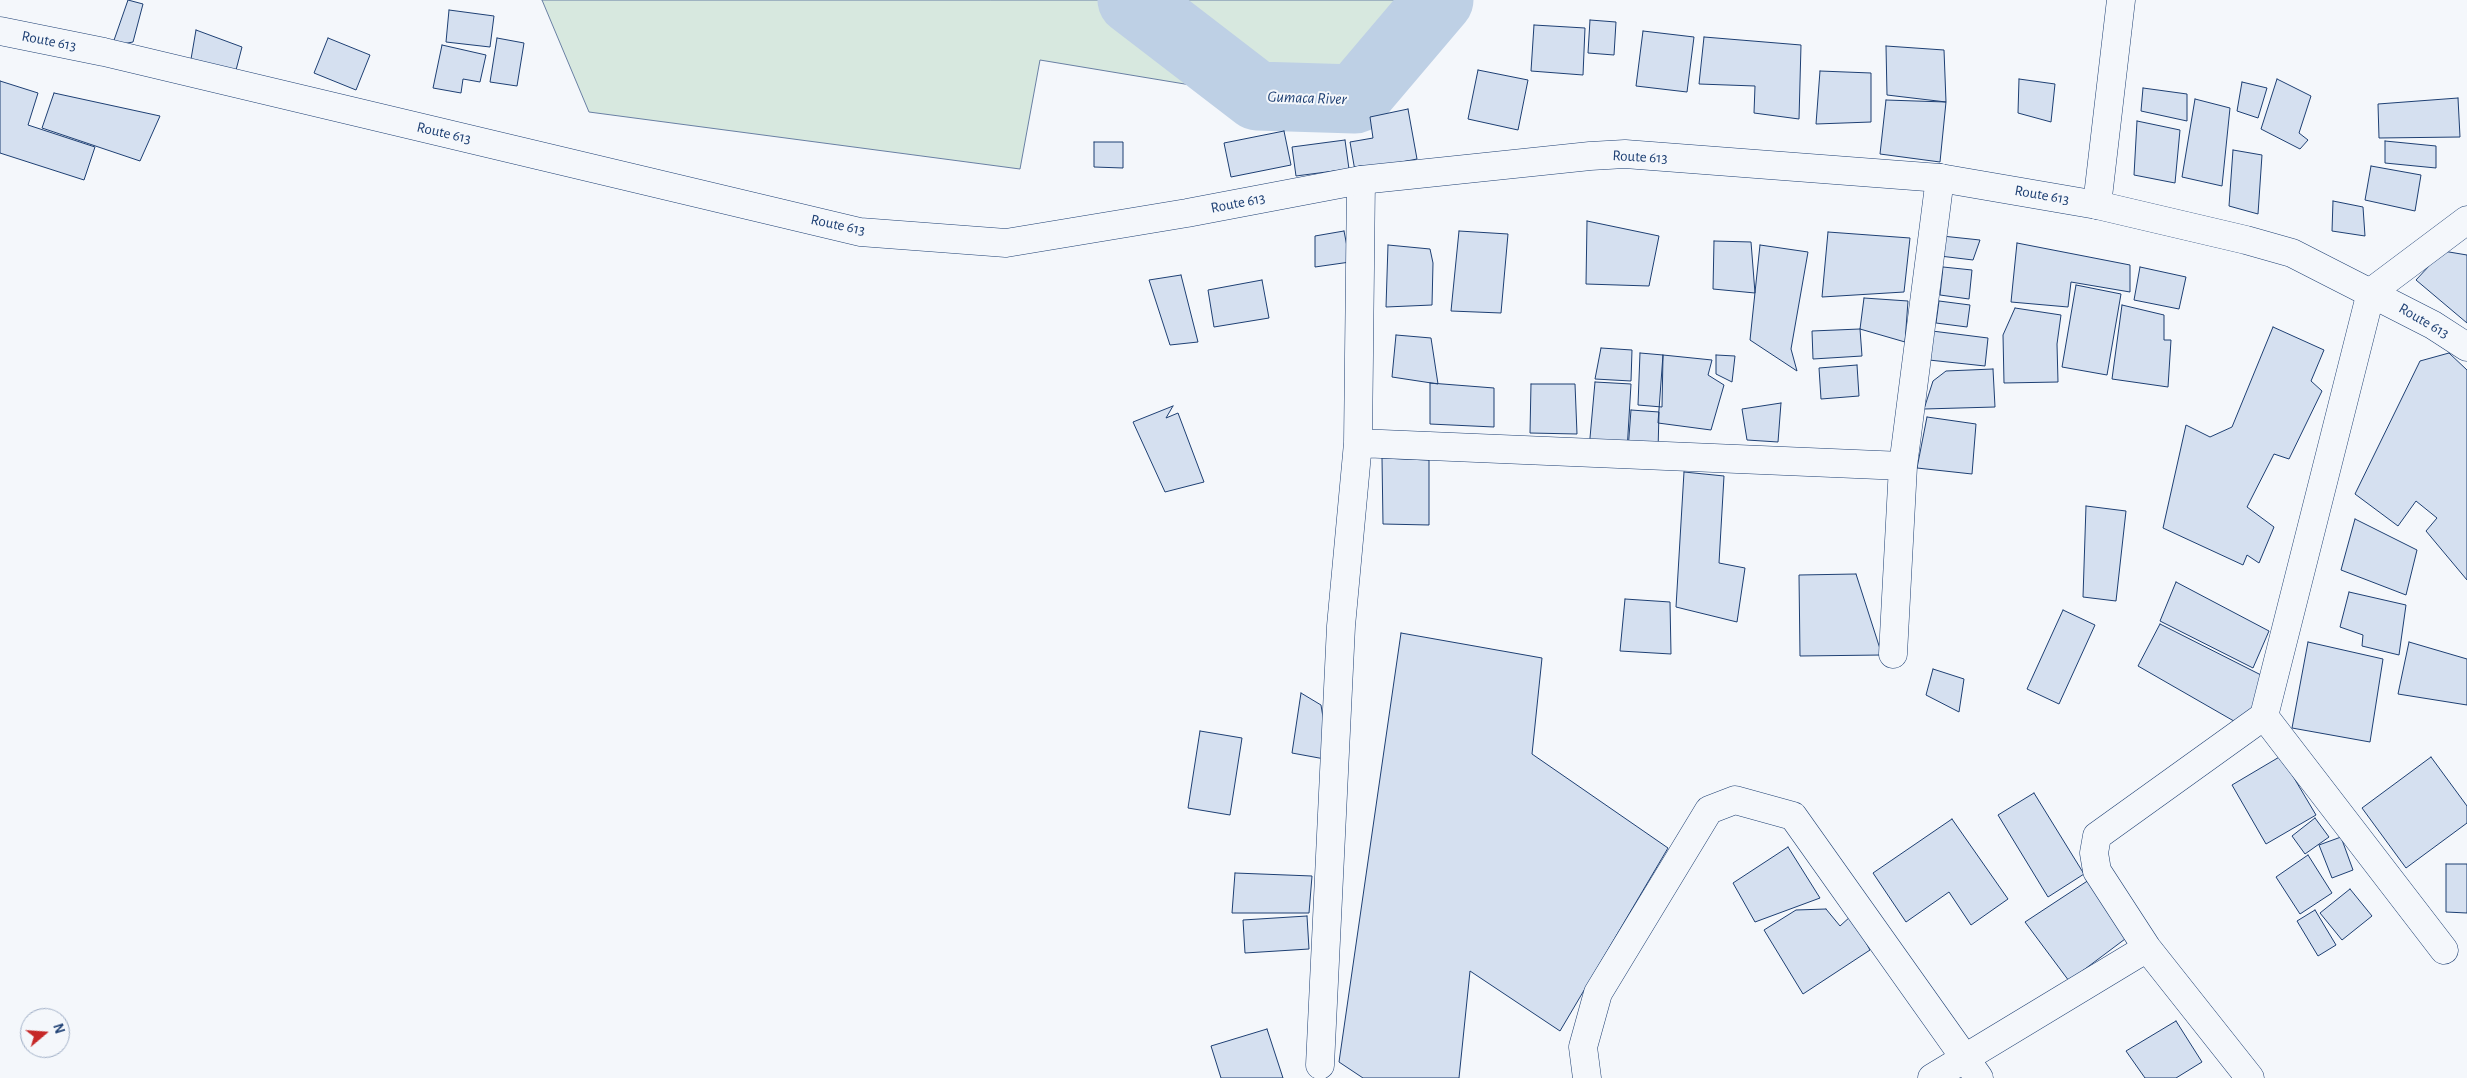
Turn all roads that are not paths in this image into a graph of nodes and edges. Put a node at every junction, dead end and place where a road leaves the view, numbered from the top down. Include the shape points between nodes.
1 (2121, 0) edge
2 (0, 31) edge
3 (1940, 178) junction
4 (1361, 180) junction
5 (2098, 205) junction
6 (2467, 220) edge
7 (2371, 292) junction
8 (2467, 347) edge
9 (1358, 443) junction
10 (1903, 466) junction
11 (1893, 654) dead end
12 (2264, 716) junction
13 (2147, 948) junction
14 (2444, 950) dead end
15 (1320, 1065) dead end
16 (1972, 1068) edge
17 (1586, 1078) edge
18 (1932, 1078) edge
19 (2250, 1078) edge

1 - 5 street
2 - 4 street, Route 613 via 104,52 860,232 1006,243
3 - 4 street, Route 613 via 1625,154
3 - 5 street, Route 613
3 - 10 street
4 - 9 street
5 - 7 street, Route 613 via 2292,254
6 - 7 street
7 - 8 street, Route 613
7 - 12 street
9 - 10 street
9 - 15 street via 1342,626
10 - 11 street
12 - 13 street via 2097,836 2094,853 2098,871
12 - 14 street
13 - 16 street
13 - 19 street
16 - 17 street via 1793,816 1736,800 1709,810 1598,993 1583,1047
16 - 18 street

